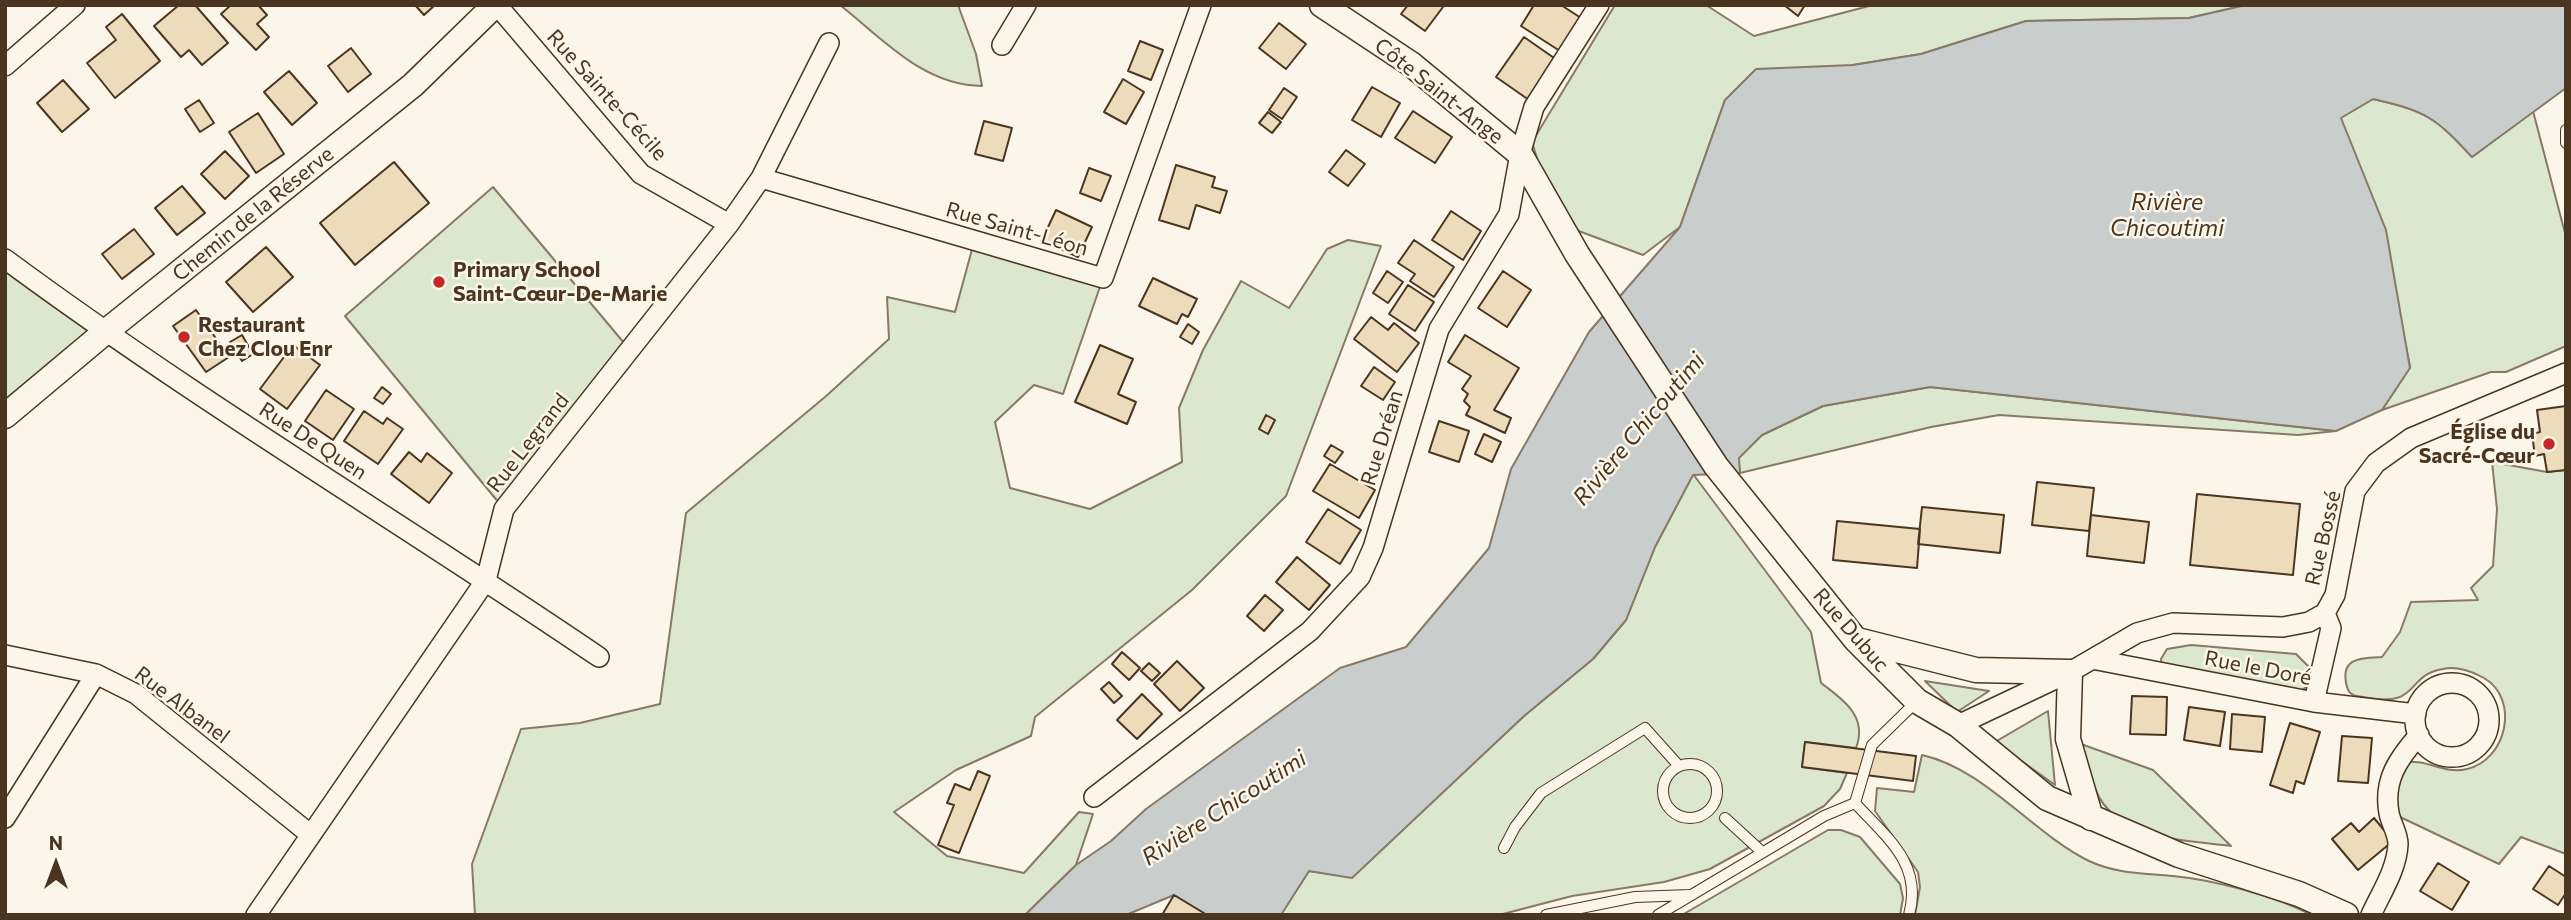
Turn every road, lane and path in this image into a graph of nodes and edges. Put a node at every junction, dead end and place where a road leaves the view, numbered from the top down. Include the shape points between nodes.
1 (75, 5) edge
2 (496, 5) edge
3 (1026, 5) edge
4 (1200, 5) edge
5 (1322, 5) edge
6 (1599, 5) edge
7 (829, 43) dead end
8 (1002, 46) dead end
9 (5, 66) edge
10 (2566, 130) edge
11 (2566, 143) edge
12 (1520, 154) junction
13 (761, 178) junction
14 (729, 224) junction
15 (5, 259) edge
16 (104, 332) junction
17 (2566, 373) edge
18 (5, 416) edge
19 (486, 580) junction
20 (2325, 613) junction
21 (1856, 640) junction
22 (5, 655) edge
23 (599, 657) dead end
24 (2092, 659) junction
25 (2070, 672) junction
26 (96, 674) junction
27 (1917, 701) junction
28 (2314, 702) junction
29 (2416, 714) junction
30 (1958, 725) junction
31 (2419, 735) junction
32 (1679, 766) junction
33 (1094, 797) dead end
34 (1855, 803) junction
35 (5, 818) edge
36 (1726, 818) dead end
37 (2091, 818) junction
38 (311, 835) junction
39 (1504, 848) dead end
40 (1762, 852) junction
41 (1691, 895) junction
42 (256, 915) edge
43 (1546, 915) edge
44 (1658, 915) edge
45 (1909, 915) edge
46 (2346, 915) edge
47 (2371, 915) edge

1 - 9 street
2 - 14 street, Rue Sainte-Cécile via 641,174
2 - 16 street, Chemin de la Réserve via 413,85
3 - 8 street
4 - 13 street, Rue Saint-Léon via 1103,278
5 - 12 street, Côte Saint-Ange via 1411,64
6 - 12 street, Rue Dréan via 1534,107
7 - 13 street, Rue Legrand
10 - 11 lane
12 - 21 street, Rue Dubuc via 1577,254 1716,466
12 - 33 street, Rue Dréan via 1509,214 1439,329 1373,548 1360,577 1310,631
13 - 14 street, Rue Legrand
14 - 19 street, Rue Legrand via 505,509
15 - 16 street, Rue De Quen
16 - 18 street, Chemin de la Réserve
16 - 19 street, Rue De Quen
17 - 20 street, Rue Bossé via 2411,438 2376,463 2355,491 2335,595
19 - 23 street, Rue De Quen
19 - 38 street, Rue Legrand
20 - 24 street, Rue Bossé via 2283,627 2173,623 2137,632
20 - 28 street via 2331,628
21 - 25 street via 1976,670
21 - 27 street, Rue Dubuc
22 - 26 street, Rue Albanel
24 - 25 street, Rue Bossé
24 - 28 street, Rue le Doré
25 - 30 street, Rue Bossé
25 - 37 street via 2068,739
26 - 35 street
26 - 38 street, Rue Albanel via 136,694
27 - 30 street, Rue Dubuc
27 - 34 lane via 1872,745
28 - 29 street, Rue le Doré
29 - 31 street
29 - 31 street via 2419,703 2436,686 2459,683 2480,695 2489,717 2484,739 2467,754 2434,752
30 - 37 street, Rue Dubuc via 2047,798
31 - 47 street via 2396,761 2389,783 2397,859
32 - 32 lane via 1664,783 1670,811 1693,818 1704,814 1718,795 1712,773 1690,763
32 - 39 lane via 1645,728 1541,793
34 - 40 lane
34 - 45 lane via 1910,869 1914,896
36 - 40 lane
37 - 46 street, Rue Dubuc
38 - 42 street, Rue Legrand
40 - 41 lane
41 - 43 lane via 1635,897
41 - 44 lane

